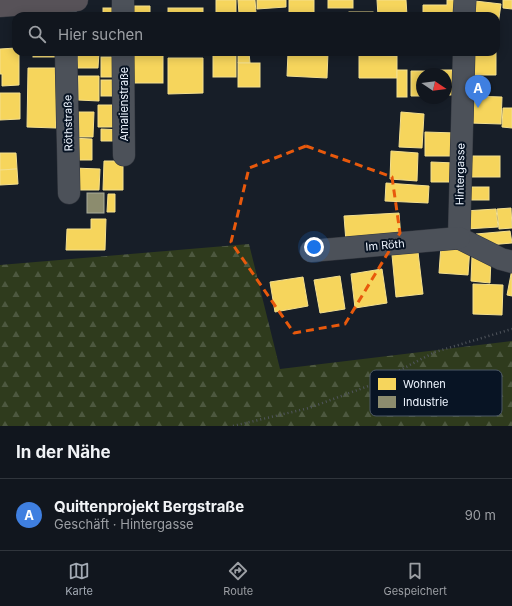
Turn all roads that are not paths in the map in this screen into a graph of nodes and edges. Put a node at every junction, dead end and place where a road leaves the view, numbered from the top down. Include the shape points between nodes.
1 (123, 0) edge
2 (465, 0) edge
3 (0, 6) edge
4 (69, 6) edge
5 (123, 12) edge
6 (464, 12) edge
7 (66, 56) edge
8 (123, 56) edge
9 (464, 56) edge
10 (124, 155) dead end
11 (69, 193) dead end
12 (459, 238) junction
13 (311, 251) dead end
14 (512, 262) edge

1 - 5 street
2 - 6 street
3 - 4 main road
7 - 11 street, Röthstraße
8 - 10 street, Amalienstraße
9 - 12 street, Hintergasse
12 - 13 street, Im Röth
12 - 14 street

